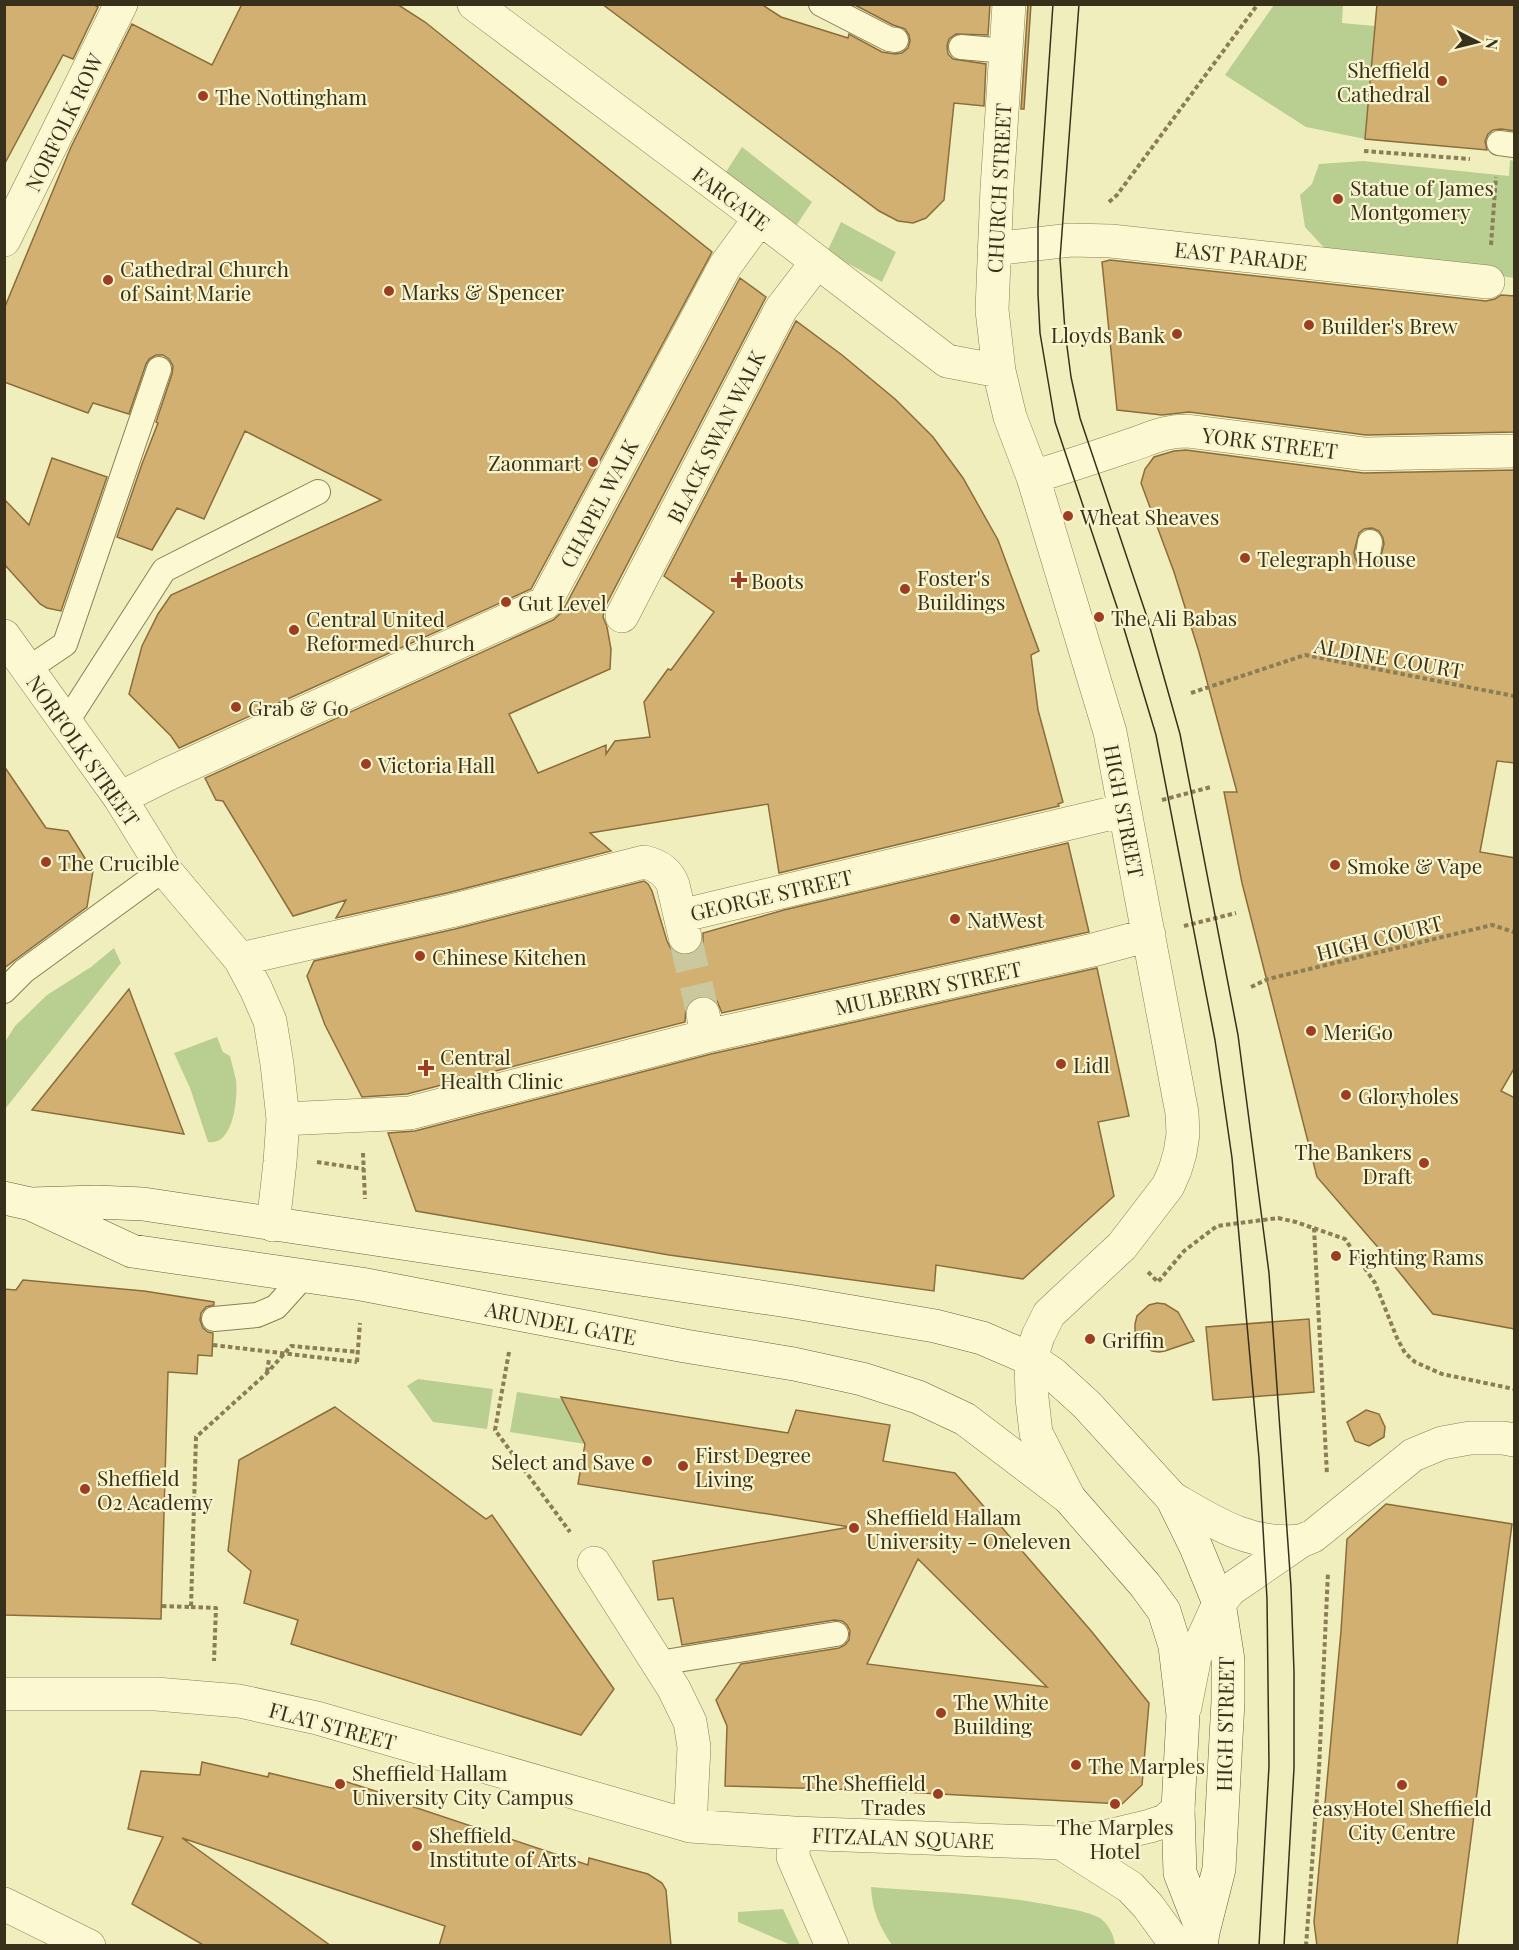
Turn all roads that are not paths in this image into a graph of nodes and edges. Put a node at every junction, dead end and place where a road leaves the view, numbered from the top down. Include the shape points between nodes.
1 (122, 4) edge
2 (474, 4) edge
3 (821, 4) edge
4 (1009, 4) edge
5 (896, 40) dead end
6 (961, 46) dead end
7 (1006, 51) junction
8 (760, 218) junction
9 (4, 240) edge
10 (994, 249) junction
11 (817, 262) junction
12 (1488, 282) road end
13 (159, 369) dead end
14 (999, 371) junction
15 (1515, 451) edge
16 (1033, 477) junction
17 (318, 492) dead end
18 (622, 616) dead end
19 (4, 636) edge
20 (28, 669) junction
21 (66, 723) junction
22 (120, 798) junction
23 (1125, 810) junction
24 (164, 869) junction
25 (1149, 935) junction
26 (240, 958) junction
27 (4, 991) edge
28 (283, 1119) junction
29 (18, 1201) edge
30 (273, 1225) junction
31 (304, 1276) junction
32 (214, 1319) dead end
33 (1031, 1359) junction
34 (1515, 1440) edge
35 (1069, 1498) junction
36 (1172, 1498) junction
37 (1301, 1541) junction
38 (594, 1563) road end
39 (1220, 1603) junction
40 (836, 1634) dead end
41 (658, 1663) junction
42 (4, 1695) edge
43 (1183, 1715) junction
44 (1178, 1809) junction
45 (690, 1826) junction
46 (794, 1833) junction
47 (1061, 1843) junction
48 (4, 1904) edge
49 (1194, 1941) edge
50 (89, 1946) edge
51 (832, 1946) edge

1 - 9 street, NORFOLK ROW
2 - 8 street, FARGATE
3 - 5 lane
4 - 7 street, CHURCH STREET
6 - 7 lane
7 - 10 street, CHURCH STREET
8 - 11 street, FARGATE
8 - 22 street, CHAPEL WALK via 725,266 545,603
10 - 12 street, EAST PARADE via 1071,240 1111,241
10 - 14 street, CHURCH STREET via 992,310
11 - 14 street, FARGATE via 947,361
11 - 18 street, BLACK SWAN WALK via 781,309
13 - 20 lane via 65,644
14 - 16 street, HIGH STREET via 1010,417
15 - 16 street, YORK STREET via 1365,454 1172,431
16 - 23 street, HIGH STREET via 1110,732
17 - 21 lane via 164,570
19 - 20 street, NORFOLK STREET
20 - 21 street, NORFOLK STREET
21 - 22 street, NORFOLK STREET
22 - 24 street, NORFOLK STREET
23 - 25 street, HIGH STREET
23 - 26 street, GEORGE STREET via 683,927 670,877 644,862 451,911
24 - 26 street, NORFOLK STREET
24 - 27 lane via 24,971
25 - 28 street, MULBERRY STREET via 846,1005 705,1025 410,1113
25 - 33 street, HIGH STREET via 1182,1113 1183,1134 1175,1170 1168,1186 1122,1246 1049,1314
26 - 28 street, NORFOLK STREET via 270,1021
28 - 30 street, NORFOLK STREET
29 - 30 street, ARUNDEL GATE via 143,1204
29 - 31 street, ARUNDEL GATE via 132,1251
30 - 31 street via 280,1251
30 - 33 street, ARUNDEL GATE via 935,1326 982,1338
31 - 32 lane via 276,1307 257,1315
31 - 35 street, ARUNDEL GATE via 862,1379 918,1397 965,1419
33 - 35 street via 1036,1433
33 - 36 street, ARUNDEL GATE via 1087,1405
34 - 37 street via 1470,1438 1442,1443 1413,1455 1313,1536
35 - 43 street via 1164,1611 1174,1646
36 - 37 street via 1244,1536 1264,1541
36 - 39 street
37 - 39 street via 1231,1589
38 - 41 street
39 - 43 street, HIGH STREET via 1195,1656
39 - 49 street, HIGH STREET via 1228,1660 1228,1713 1219,1869
40 - 41 lane
41 - 45 street via 690,1722 694,1747
42 - 45 street, FLAT STREET via 156,1694 239,1701 317,1718
43 - 44 street, HIGH STREET
44 - 47 street, FITZALAN SQUARE via 1165,1821 1149,1826
44 - 49 street, HIGH STREET via 1180,1873
45 - 46 street, FLAT STREET
46 - 47 street, FITZALAN SQUARE
46 - 51 street, FITZALAN SQUARE via 793,1857
47 - 49 street via 1131,1887 1148,1906
48 - 50 street

